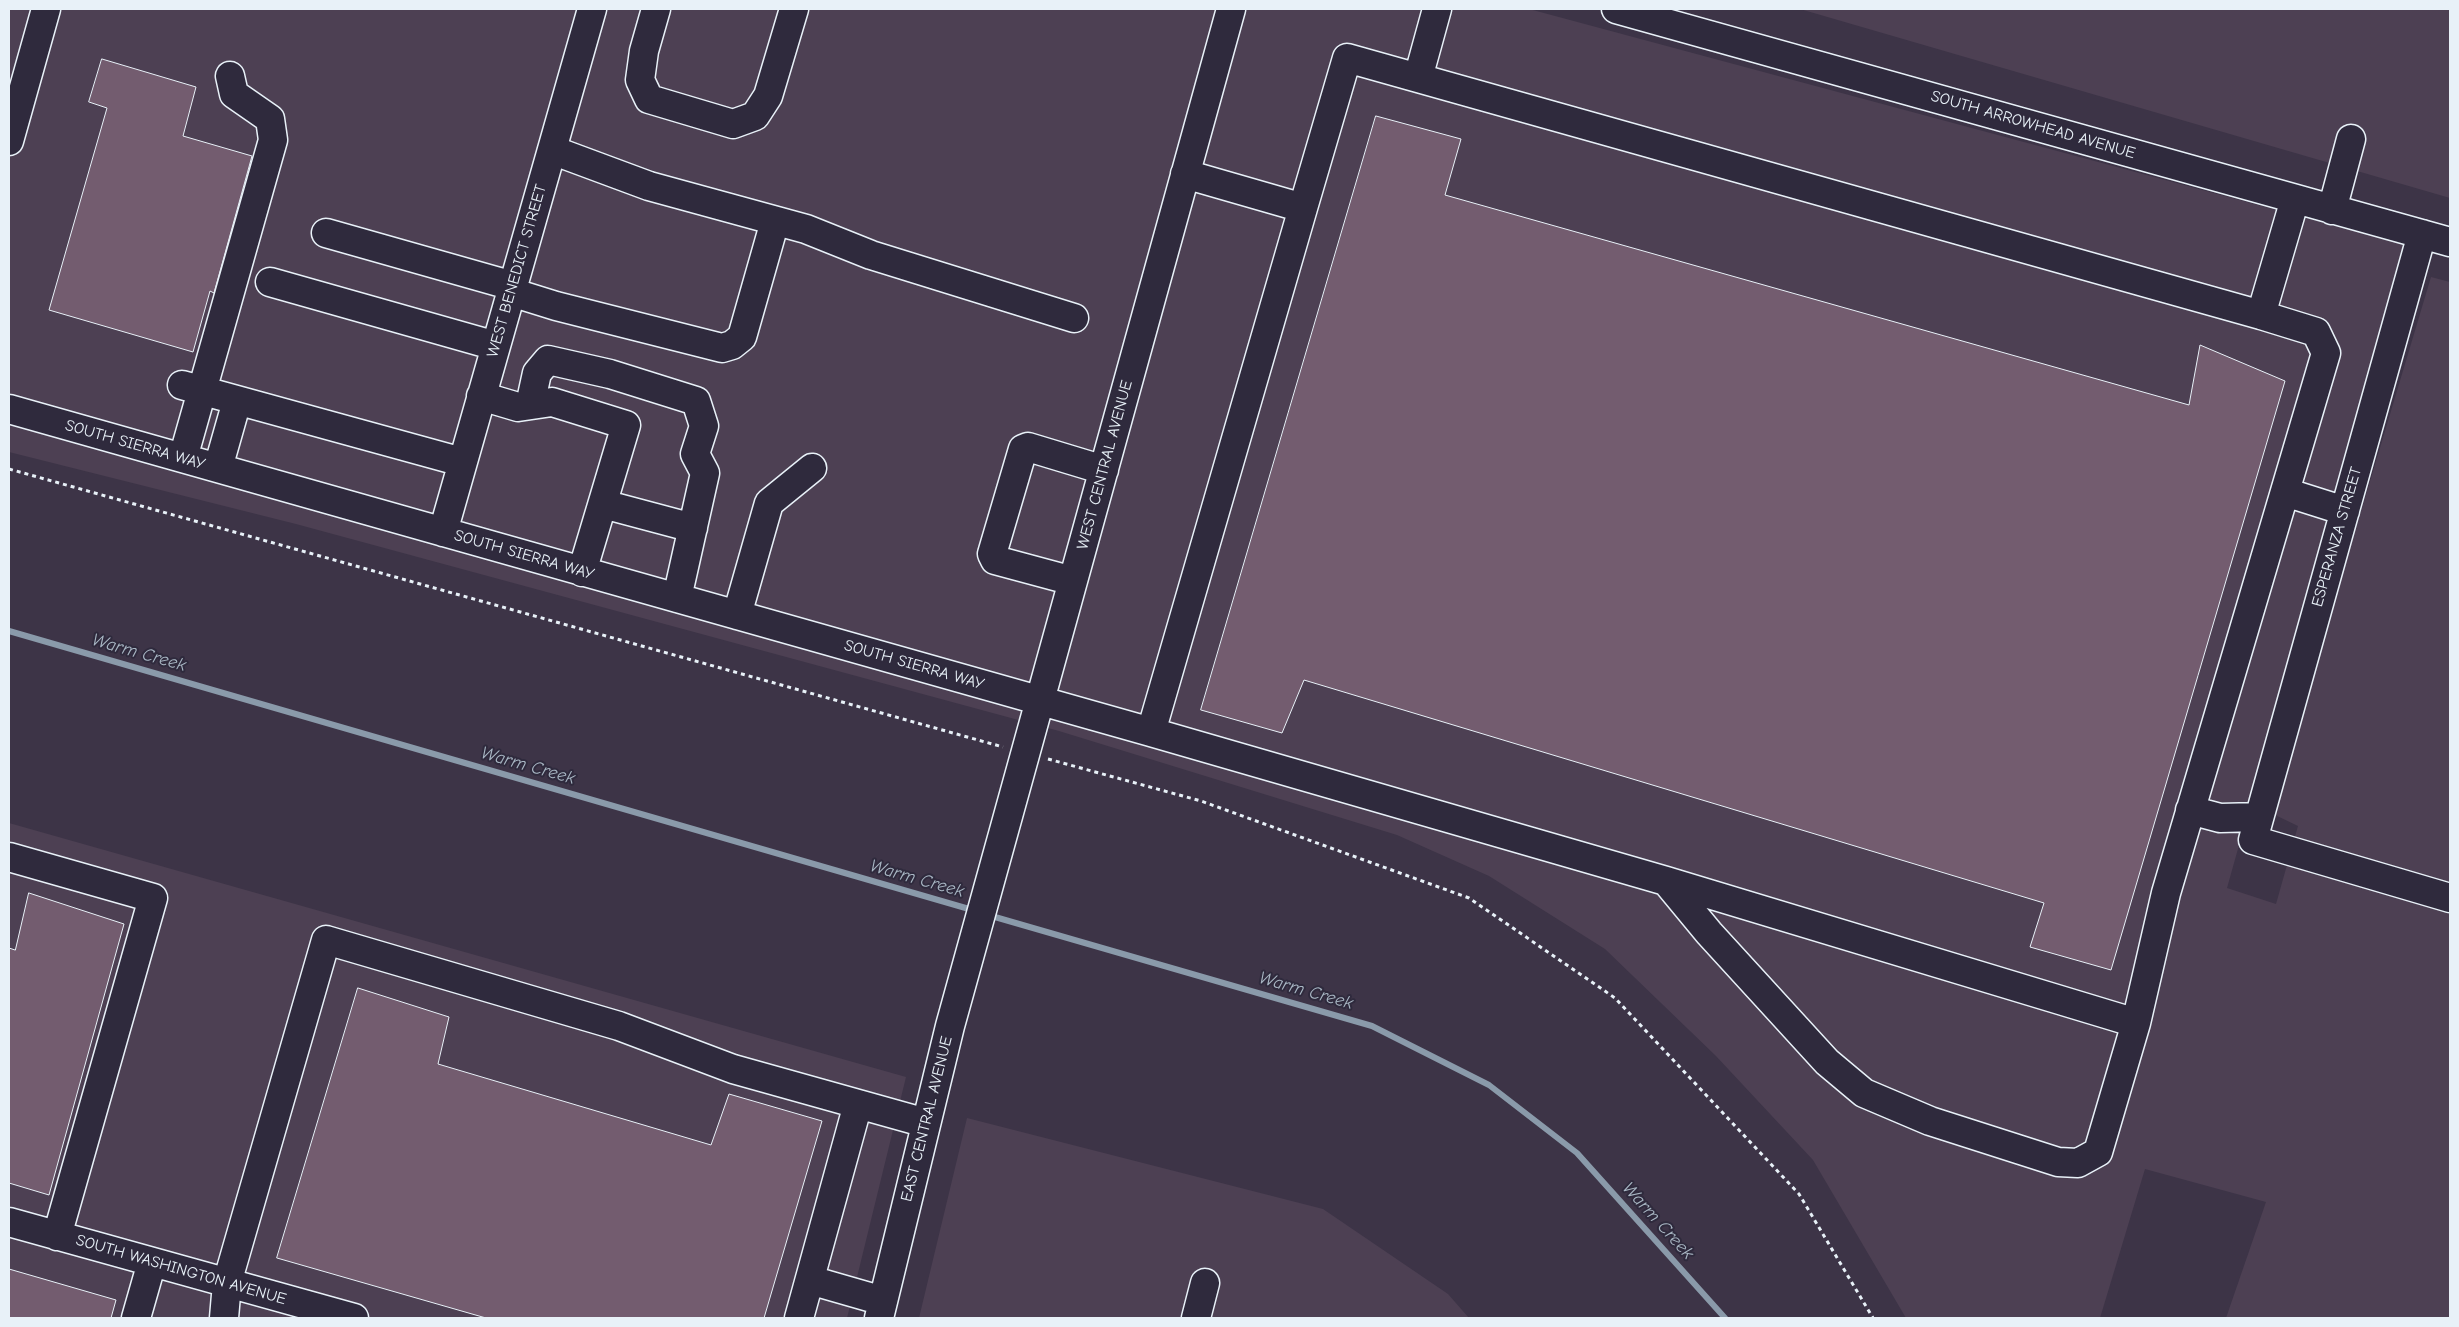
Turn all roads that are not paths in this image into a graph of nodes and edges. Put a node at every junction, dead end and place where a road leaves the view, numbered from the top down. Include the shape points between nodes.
1 (46, 9) edge
2 (592, 9) edge
3 (656, 9) edge
4 (794, 9) edge
5 (1231, 9) edge
6 (1437, 9) edge
7 (1616, 9) edge
8 (230, 76) dead end
9 (1418, 78) junction
10 (2351, 139) dead end
11 (9, 141) edge
12 (552, 150) junction
13 (1185, 174) junction
14 (2295, 199) junction
15 (1303, 208) junction
16 (2332, 210) junction
17 (775, 221) junction
18 (326, 233) dead end
19 (2422, 234) junction
20 (2450, 242) edge
21 (270, 282) dead end
22 (512, 289) junction
23 (2261, 315) junction
24 (1074, 318) dead end
25 (496, 346) junction
26 (192, 388) junction
27 (482, 396) junction
28 (237, 400) junction
29 (530, 405) junction
30 (9, 409) edge
31 (183, 458) junction
32 (462, 462) junction
33 (218, 468) junction
34 (812, 468) dead end
35 (1104, 470) junction
36 (2285, 492) junction
37 (603, 504) junction
38 (2345, 510) junction
39 (693, 528) junction
40 (443, 532) junction
41 (582, 572) junction
42 (1073, 581) junction
43 (677, 598) junction
44 (737, 615) junction
45 (1041, 700) junction
46 (1151, 732) junction
47 (2190, 810) junction
48 (2256, 828) junction
49 (9, 857) edge
50 (1666, 882) junction
51 (2450, 898) edge
52 (979, 920) joint
53 (2136, 1023) junction
54 (858, 1104) junction
55 (926, 1123) junction
56 (9, 1222) edge
57 (57, 1236) junction
58 (152, 1262) junction
59 (810, 1280) junction
60 (226, 1283) junction
61 (1205, 1283) dead end
62 (881, 1310) edge
63 (136, 1318) edge
64 (224, 1318) edge
65 (354, 1318) edge
66 (798, 1318) edge
67 (1196, 1318) edge

1 - 11 street
2 - 12 street, WEST BENEDICT STREET
3 - 4 street via 640,80 649,100 732,124 755,116 768,96
5 - 13 street, WEST CENTRAL AVENUE
6 - 9 street
7 - 14 street, SOUTH ARROWHEAD AVENUE
8 - 26 street via 234,94 270,119 273,140
9 - 15 street via 1348,58
9 - 23 street
10 - 16 street
12 - 17 street via 649,186
12 - 22 street, WEST BENEDICT STREET
13 - 15 street
13 - 35 street, WEST CENTRAL AVENUE
14 - 16 street, SOUTH ARROWHEAD AVENUE
14 - 23 street
15 - 46 street
16 - 19 street, SOUTH ARROWHEAD AVENUE
17 - 22 street via 742,336 732,345 722,348 556,306
17 - 24 street via 806,229 871,255
18 - 22 street
19 - 20 street, SOUTH ARROWHEAD AVENUE
19 - 38 street, ESPERANZA STREET
21 - 25 street
22 - 25 street, WEST BENEDICT STREET
23 - 36 street via 2316,332 2326,354
25 - 27 street, WEST BENEDICT STREET
26 - 28 street
26 - 31 street
27 - 29 street via 518,407
27 - 32 street, WEST BENEDICT STREET
28 - 32 street
28 - 33 street
29 - 37 street via 552,402 626,426
29 - 39 street via 537,373 548,360 610,374 696,401 704,426 695,454 705,473
30 - 31 street, SOUTH SIERRA WAY
31 - 33 street, SOUTH SIERRA WAY
32 - 40 street, WEST BENEDICT STREET
33 - 40 street, SOUTH SIERRA WAY
34 - 44 street via 769,503
35 - 42 street, WEST CENTRAL AVENUE
35 - 42 street via 1028,447 1023,450 992,554 995,560
36 - 38 street
36 - 47 street
37 - 39 street
37 - 41 street
38 - 48 street, ESPERANZA STREET
39 - 43 street
40 - 41 street, SOUTH SIERRA WAY
41 - 43 street, SOUTH SIERRA WAY
42 - 45 street, WEST CENTRAL AVENUE
43 - 44 street, SOUTH SIERRA WAY
44 - 45 street, SOUTH SIERRA WAY
45 - 46 street, SOUTH SIERRA WAY
45 - 52 street, WEST CENTRAL AVENUE
46 - 50 street, SOUTH SIERRA WAY
47 - 48 street
47 - 53 street via 2166,893
48 - 51 street
49 - 57 street via 153,898
50 - 53 street, SOUTH SIERRA WAY
50 - 53 street via 1828,1062 1864,1093 1930,1121 2058,1162 2078,1162 2098,1152
52 - 55 street, EAST CENTRAL AVENUE
54 - 55 street
54 - 59 street
54 - 60 street via 733,1069 619,1026 326,940
55 - 62 street, EAST CENTRAL AVENUE
56 - 57 street, SOUTH WASHINGTON AVENUE
57 - 58 street, SOUTH WASHINGTON AVENUE
58 - 60 street, SOUTH WASHINGTON AVENUE
58 - 63 street
59 - 62 street
59 - 66 street
60 - 64 street
60 - 65 street, SOUTH WASHINGTON AVENUE
61 - 67 street

